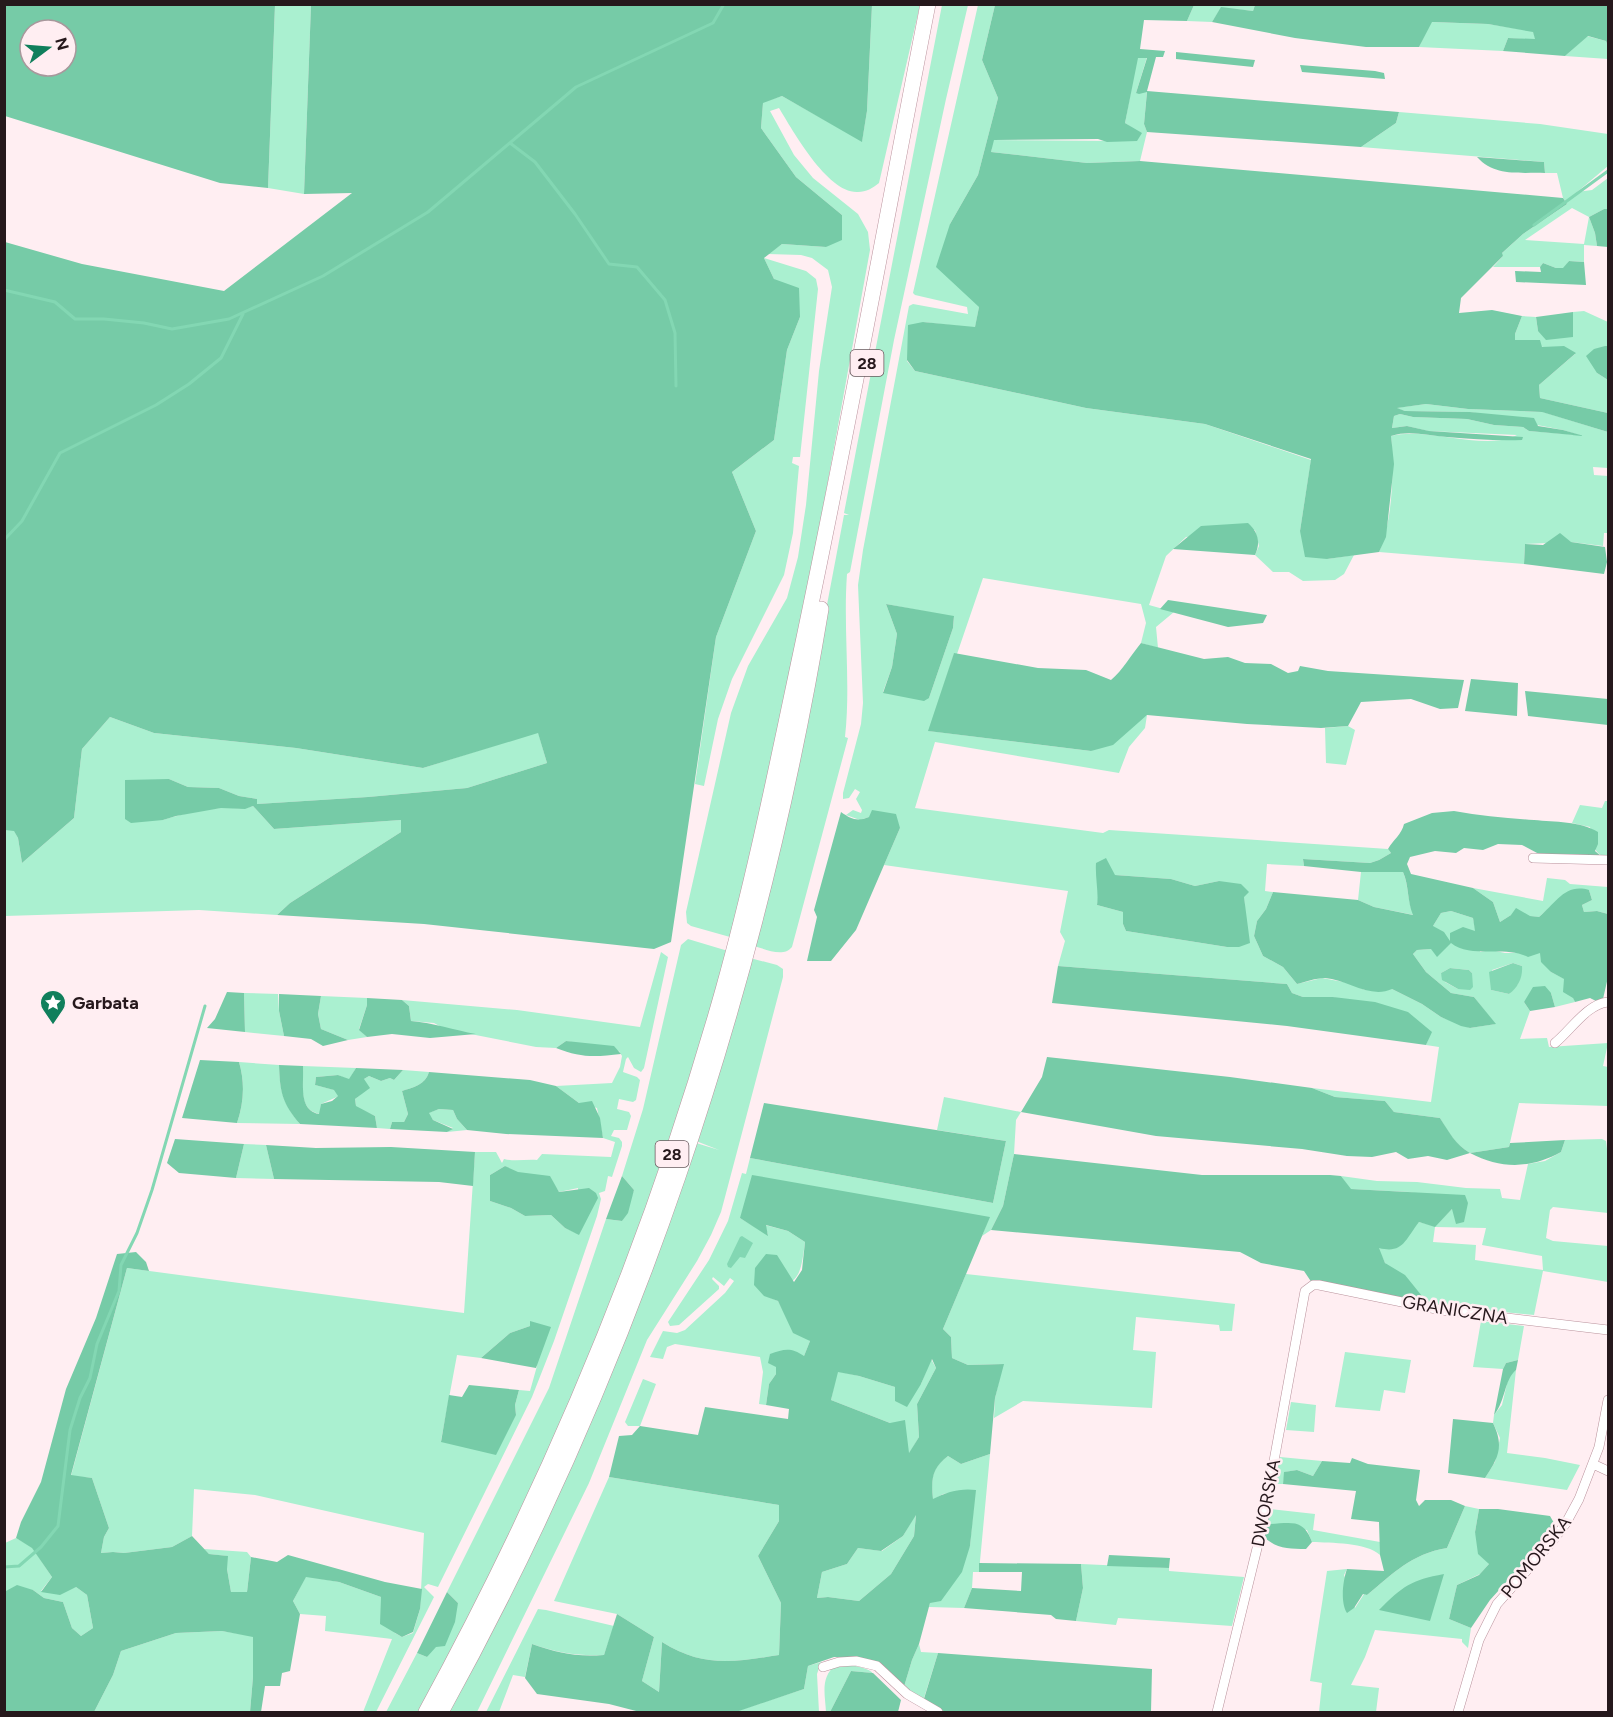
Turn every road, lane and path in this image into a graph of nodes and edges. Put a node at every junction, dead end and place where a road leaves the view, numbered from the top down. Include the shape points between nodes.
1 (928, 4) edge
2 (936, 4) edge
3 (1533, 858) dead end
4 (1608, 860) edge
5 (1608, 1002) edge
6 (1555, 1043) dead end
7 (1305, 1291) joint
8 (1608, 1330) edge
9 (1608, 1400) edge
10 (1593, 1464) junction
11 (1608, 1471) edge
12 (823, 1667) dead end
13 (426, 1713) edge
14 (441, 1713) edge
15 (938, 1713) edge
16 (1217, 1713) edge
17 (1458, 1713) edge

1 - 13 main road, 28 via 774,784 709,1038 648,1223 586,1380 519,1532
2 - 14 main road, 28 via 800,723 771,857 733,1002 678,1178 612,1353 531,1538
3 - 4 street
5 - 6 street via 1593,1006
7 - 8 street, GRANICZNA via 1319,1284 1449,1311
7 - 16 street, DWORSKA via 1261,1532
9 - 10 street, POMORSKA
10 - 11 street
10 - 17 street, POMORSKA via 1566,1523 1497,1604 1479,1640
12 - 15 street via 848,1661 876,1666 907,1694

